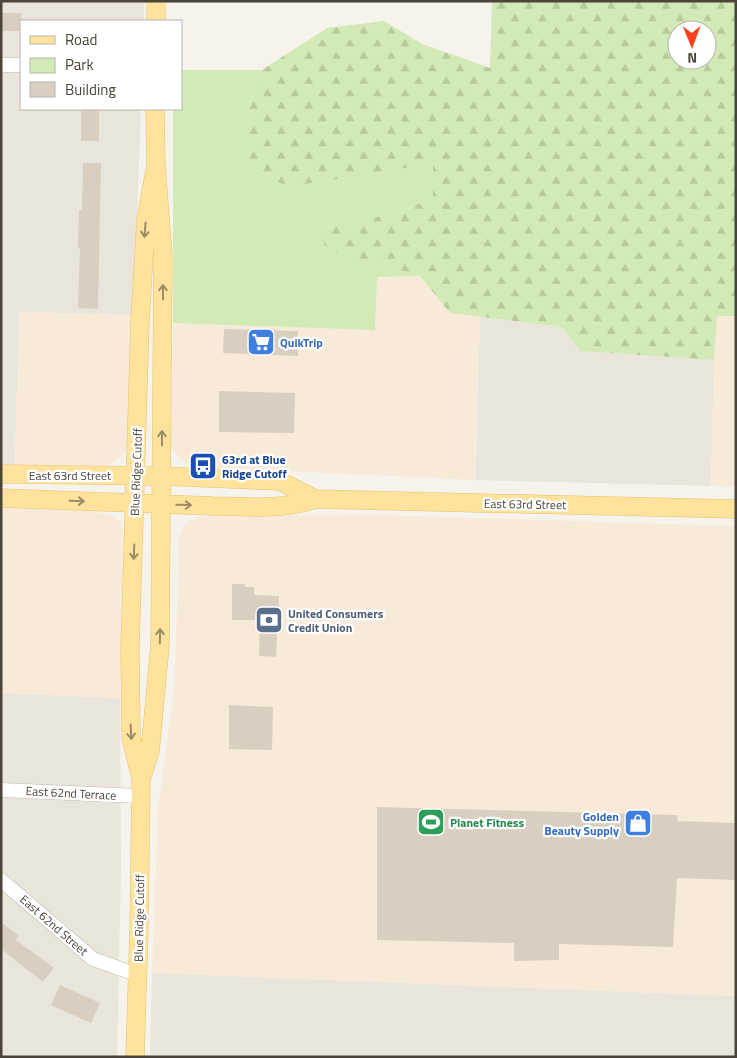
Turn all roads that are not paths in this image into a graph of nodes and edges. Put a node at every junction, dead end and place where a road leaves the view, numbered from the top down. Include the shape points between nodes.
1 (156, 1) edge
2 (156, 20) edge
3 (1, 65) edge
4 (20, 65) edge
5 (155, 110) edge
6 (156, 165) junction
7 (1, 474) edge
8 (136, 475) junction
9 (162, 476) junction
10 (1, 498) edge
11 (315, 500) junction
12 (135, 503) junction
13 (162, 505) junction
14 (736, 509) edge
15 (141, 788) junction
16 (1, 790) edge
17 (1, 880) edge
18 (138, 975) junction
19 (135, 1057) edge

1 - 2 main road
3 - 4 street
5 - 6 main road, Blue Ridge Cutoff
6 -> 8 main road, Blue Ridge Cutoff via 146,218
9 -> 6 main road, Blue Ridge Cutoff via 163,256
7 - 8 main road, East 63rd Street
8 - 9 main road, East 63rd Street
8 - 12 main road, Blue Ridge Cutoff
9 - 11 main road, East 63rd Street via 280,481
9 - 13 main road, Blue Ridge Cutoff
10 -> 12 main road, East 63rd Street
13 -> 11 main road, East 63rd Street via 280,507
11 - 14 main road, East 63rd Street
12 - 13 main road, East 63rd Street
12 -> 15 main road, Blue Ridge Cutoff via 130,648 131,737
15 -> 13 main road, Blue Ridge Cutoff via 150,752 160,645
15 - 16 street, East 62nd Terrace
15 - 18 main road, Blue Ridge Cutoff
17 - 18 street, East 62nd Street via 93,960
18 - 19 main road, Blue Ridge Cutoff

